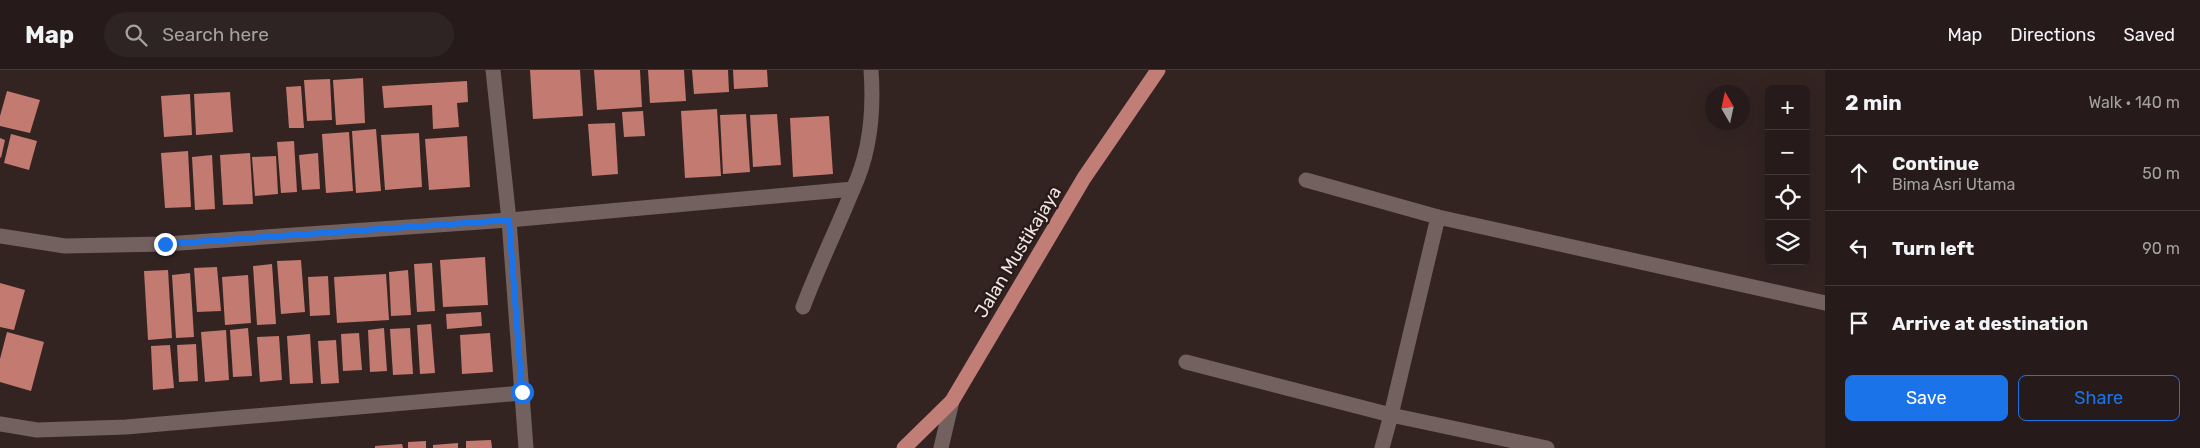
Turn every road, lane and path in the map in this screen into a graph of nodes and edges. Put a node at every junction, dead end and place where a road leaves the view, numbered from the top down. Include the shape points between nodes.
1 (493, 70) edge
2 (871, 70) edge
3 (1158, 70) edge
4 (1306, 180) dead end
5 (853, 189) junction
6 (1438, 217) junction
7 (509, 220) junction
8 (0, 236) edge
9 (1825, 303) edge
10 (803, 307) dead end
11 (1186, 362) dead end
12 (522, 392) junction
13 (952, 401) junction
14 (1392, 415) junction
15 (0, 424) edge
16 (526, 448) edge
17 (904, 448) edge
18 (941, 448) edge
19 (1382, 448) edge
20 (1547, 448) edge

1 - 7 street
2 - 5 street via 872,125 862,171
3 - 13 main road, Jalan Mustikajaya via 1084,178
4 - 6 street
5 - 7 street
5 - 10 street
6 - 9 street
6 - 14 street
7 - 8 street via 165,244 65,246
7 - 12 street
11 - 14 street
12 - 15 street via 126,427 37,430
12 - 16 street
13 - 17 main road, Jalan Mustikajaya
13 - 18 street
14 - 19 street
14 - 20 street

